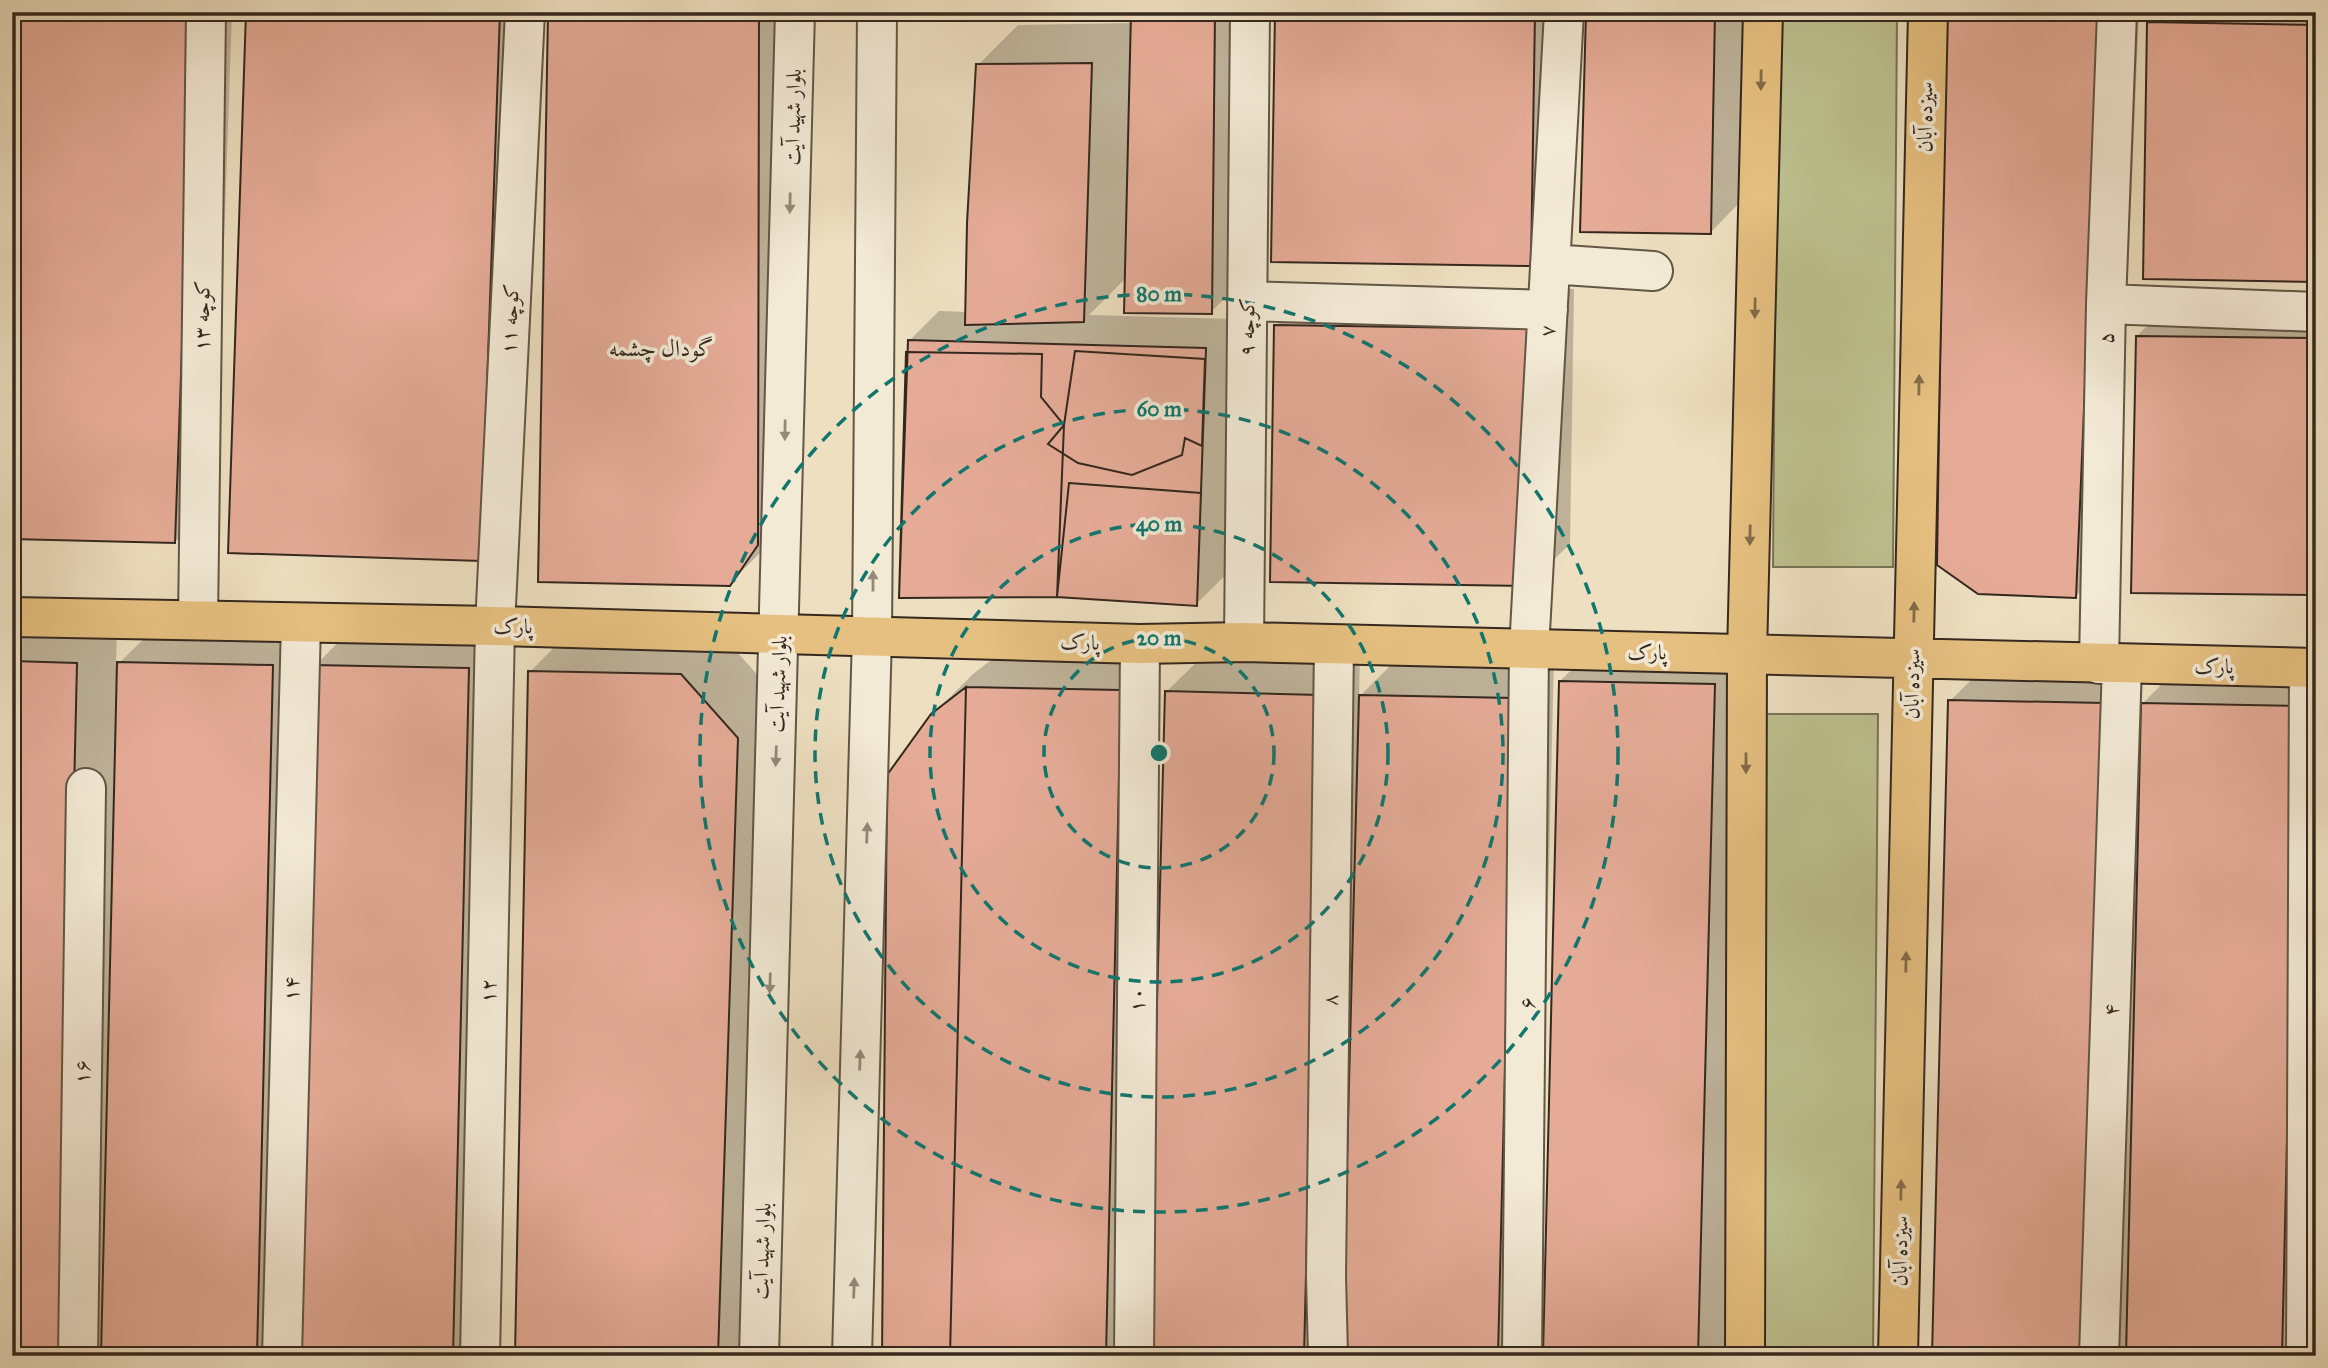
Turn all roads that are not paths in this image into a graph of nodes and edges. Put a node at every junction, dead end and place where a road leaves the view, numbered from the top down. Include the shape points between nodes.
1 (206, 12) edge
2 (525, 12) edge
3 (795, 12) edge
4 (877, 12) edge
5 (1250, 12) edge
6 (1564, 12) edge
7 (1763, 12) edge
8 (1928, 12) edge
9 (2117, 12) edge
10 (1550, 264) junction
11 (1653, 271) dead end
12 (1247, 302) junction
13 (2106, 304) junction
14 (1548, 310) junction
15 (2316, 312) edge
16 (12, 617) edge
17 (198, 620) junction
18 (301, 623) junction
19 (495, 626) junction
20 (779, 633) junction
21 (872, 635) junction
22 (1244, 642) junction
23 (1140, 644) junction
24 (1334, 645) junction
25 (1529, 650) junction
26 (1747, 655) junction
27 (1913, 659) junction
28 (2111, 664) junction
29 (2313, 668) edge
30 (86, 788) dead end
31 (78, 1356) edge
32 (282, 1356) edge
33 (480, 1356) edge
34 (759, 1356) edge
35 (852, 1356) edge
36 (1134, 1356) edge
37 (1328, 1356) edge
38 (1522, 1356) edge
39 (1745, 1356) edge
40 (1898, 1356) edge
41 (2099, 1356) edge
42 (2306, 1356) edge

1 - 17 street, کوچه ۱۳
2 - 19 street, کوچه ۱۱
3 -> 20 street, بلوار شهید آیت
21 -> 4 street
5 - 12 street, کوچه ۹
6 - 10 street, ۷
7 -> 26 main road
27 -> 8 main road, سیزده آبان
9 - 13 street, ۵
10 - 11 street
10 - 14 street, ۷
12 - 14 street
12 - 22 street, کوچه ۹
13 - 15 street
13 - 28 street, ۵
14 - 25 street, ۷
16 - 17 main road, پارک
17 - 18 main road, پارک
18 - 19 main road, پارک
18 - 32 street, ۱۴
19 - 20 main road, پارک
19 - 33 street, ۱۲
20 - 21 main road, پارک
20 -> 34 street, بلوار شهید آیت
21 - 23 main road, پارک
35 -> 21 street
22 - 23 main road, پارک
22 - 24 main road, پارک
23 - 36 street, ۱۰
24 - 25 main road, پارک
24 - 37 street, ۸
25 - 26 main road, پارک
25 - 38 street, ۶
26 - 27 main road, پارک
26 -> 39 main road
27 - 28 main road, پارک
40 -> 27 main road, سیزده آبان
28 - 29 main road, پارک
28 - 41 street, ۴
29 - 42 street
30 - 31 street, ۱۶

